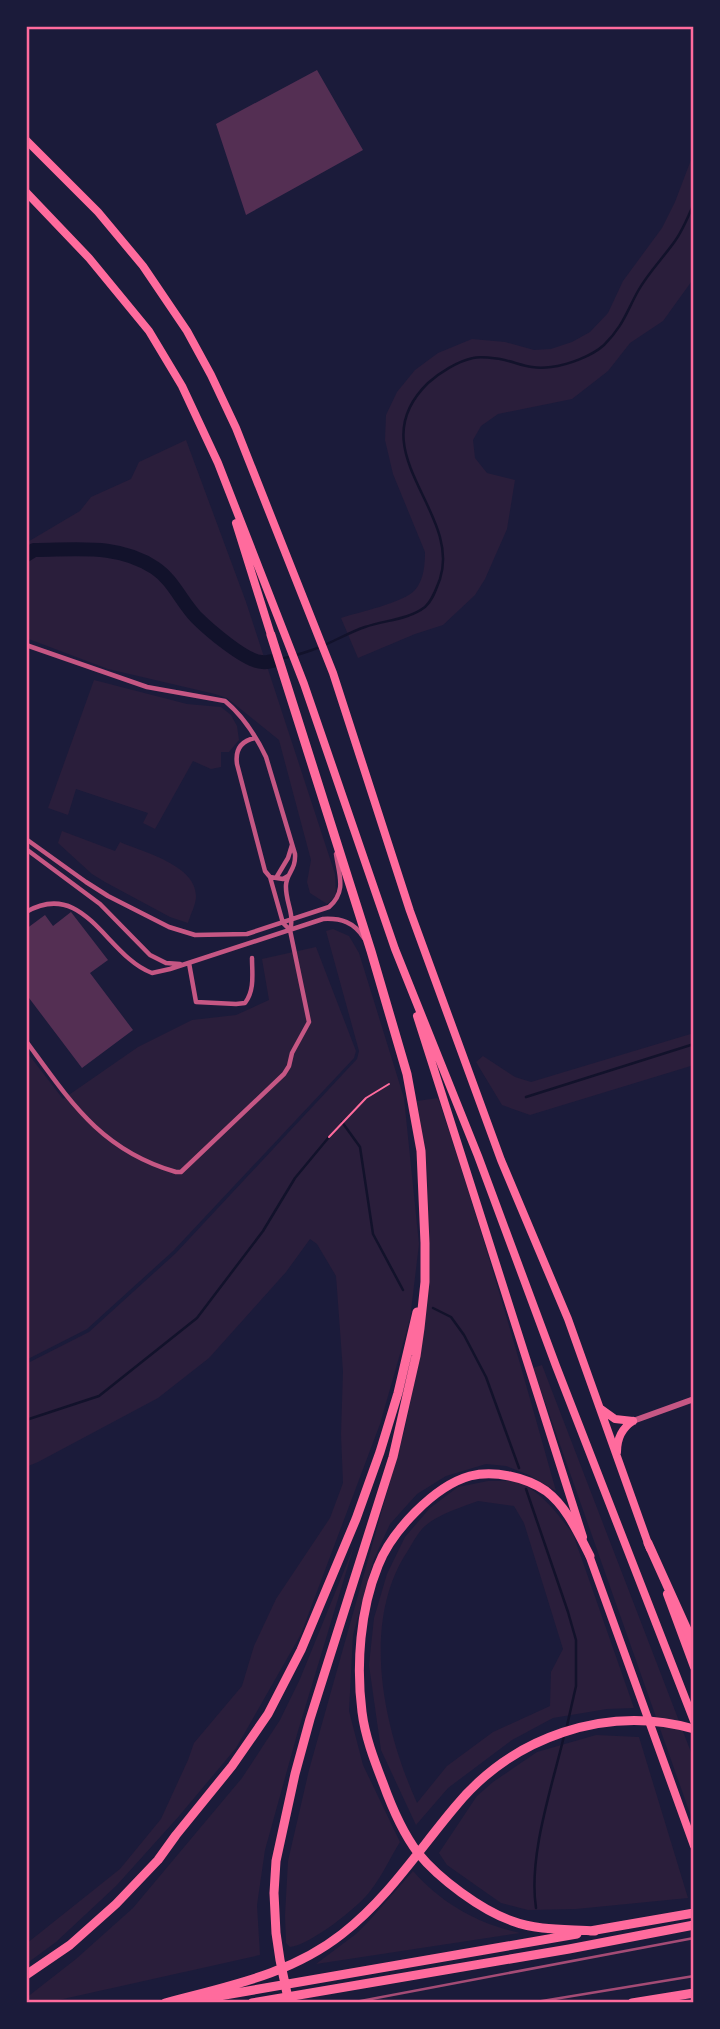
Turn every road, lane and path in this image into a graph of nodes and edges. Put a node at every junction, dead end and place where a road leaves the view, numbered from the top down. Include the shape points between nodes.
1 (26, 140) edge
2 (26, 192) edge
3 (218, 463) junction
4 (271, 635) joint
5 (26, 645) edge
6 (255, 738) junction
7 (334, 835) junction
8 (26, 839) edge
9 (293, 844) junction
10 (26, 849) edge
11 (289, 875) junction
12 (273, 877) junction
13 (26, 912) edge
14 (293, 920) junction
15 (284, 923) junction
16 (290, 930) junction
17 (395, 949) junction
18 (372, 951) junction
19 (252, 958) dead end
20 (188, 963) junction
21 (26, 1041) edge
22 (389, 1084) dead end
23 (329, 1137) dead end
24 (424, 1283) junction
25 (694, 1399) edge
26 (598, 1407) junction
27 (633, 1421) junction
28 (617, 1455) junction
29 (648, 1543) junction
30 (590, 1556) junction
31 (694, 1645) edge
32 (694, 1667) edge
33 (694, 1721) edge
34 (694, 1729) edge
35 (694, 1846) edge
36 (694, 1913) edge
37 (694, 1925) edge
38 (595, 1931) junction
39 (26, 1975) edge
40 (694, 1993) edge
41 (165, 2003) edge
42 (182, 2003) edge
43 (252, 2003) edge
44 (289, 2003) edge
45 (632, 2003) edge

1 - 26 highway via 98,212 143,266 187,331 236,428 333,673 415,924
2 - 3 highway via 149,331 182,386
3 - 4 highway
3 - 17 highway via 304,684
4 - 7 highway
5 - 6 street via 147,687 225,701
6 - 9 street via 266,757
6 - 12 street via 239,746 237,764 261,862
7 - 14 street via 341,893 329,907
7 - 18 highway
8 - 15 street via 126,906 180,931 205,936 247,934
9 - 11 street via 296,864
9 - 12 street
10 - 20 street via 100,904 150,955 166,963
11 - 12 street
11 - 14 street via 286,886
12 - 15 street
13 - 20 street via 54,902 68,905 152,973
14 - 15 street
14 - 16 street
15 - 16 street
16 - 18 street via 323,919 342,920 356,927
16 - 20 street
16 - 21 street via 309,1022 284,1074 181,1172 147,1163 90,1124
17 - 30 highway
17 - 33 highway
18 - 24 highway via 417,1122 424,1192
19 - 20 street via 252,989 244,1003 236,1004 196,1002
22 - 23 path via 366,1098
24 - 39 highway via 398,1393 356,1519 301,1650 268,1714 158,1860 70,1945
24 - 44 highway via 416,1356 393,1457 298,1763 276,1861 280,1960
25 - 27 street
26 - 27 highway via 615,1419
26 - 28 highway
27 - 28 highway via 620,1436
28 - 29 highway
29 - 31 highway
29 - 32 highway
30 - 35 highway
30 - 38 highway via 560,1504 535,1484 490,1474 457,1481 408,1520 384,1552 363,1623 359,1678 374,1760 398,1820 427,1863 470,1898 513,1922
34 - 41 highway via 662,1723 598,1723 523,1749 474,1786 382,1899 342,1934 271,1974
36 - 38 highway
37 - 43 highway
38 - 42 highway
40 - 45 highway

